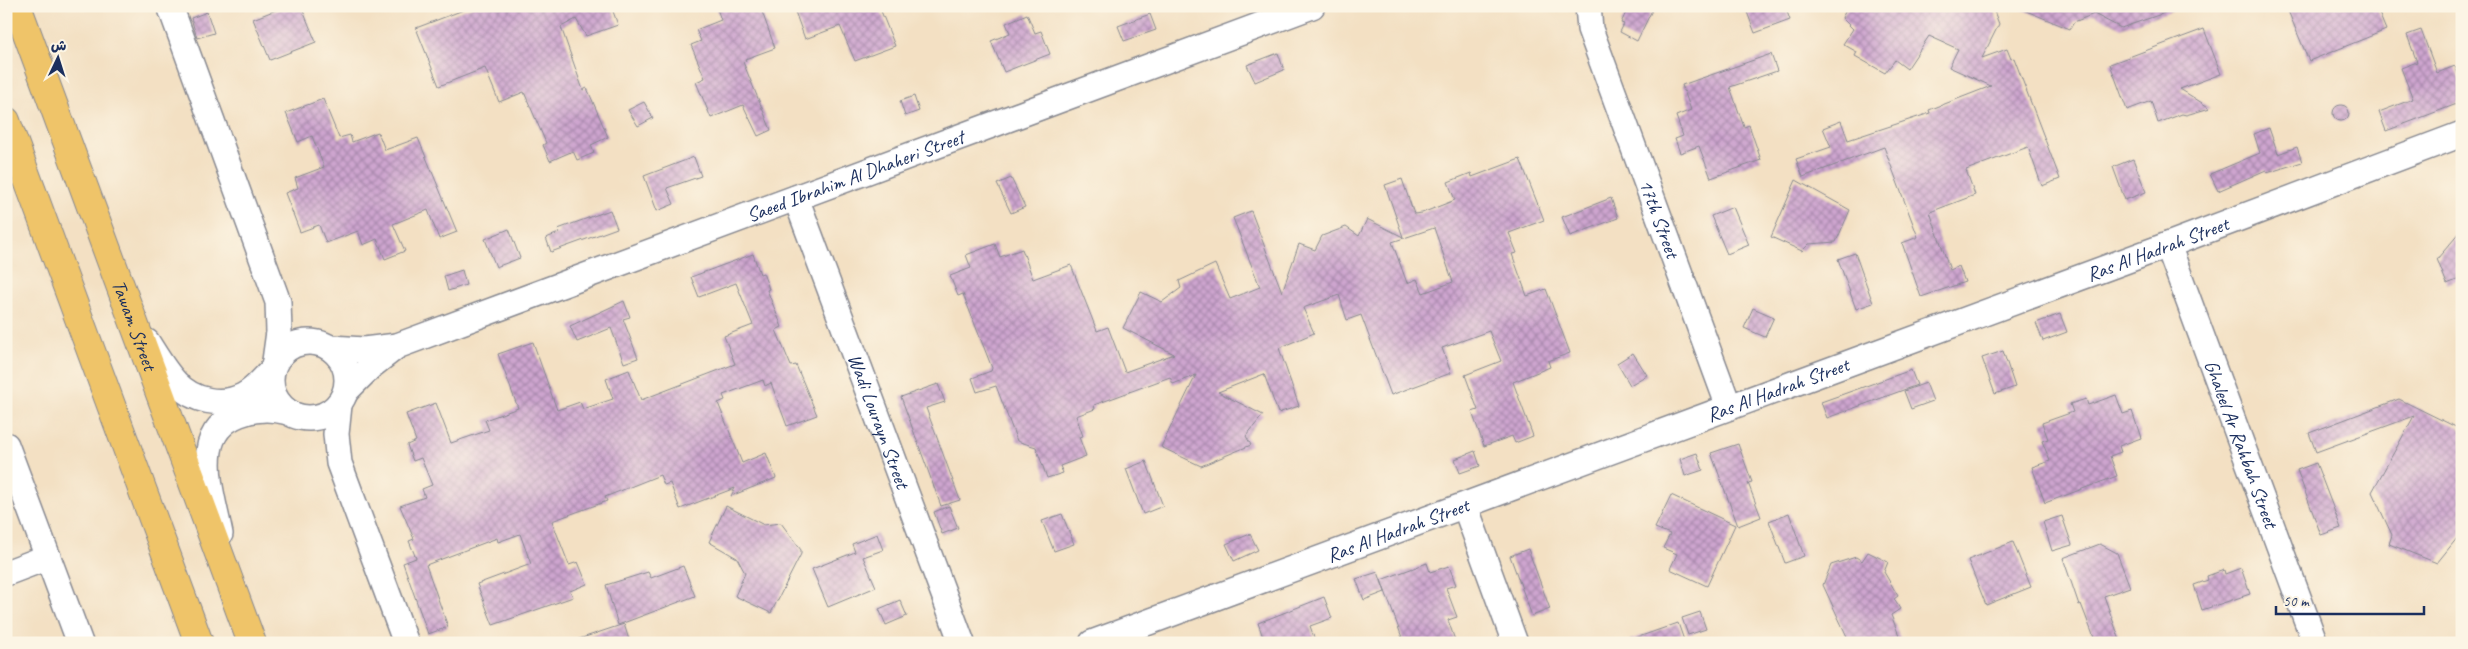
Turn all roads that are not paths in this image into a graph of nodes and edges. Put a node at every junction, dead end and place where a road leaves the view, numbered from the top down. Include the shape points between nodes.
1 (17, 6) edge
2 (170, 6) edge
3 (1312, 6) edge
4 (1570, 6) edge
5 (1589, 18) edge
6 (6, 121) edge
7 (2462, 134) edge
8 (796, 198) junction
9 (2168, 245) junction
10 (278, 302) junction
11 (132, 321) junction
12 (328, 346) junction
13 (397, 346) junction
14 (273, 366) junction
15 (342, 398) junction
16 (1729, 407) junction
17 (291, 414) junction
18 (6, 445) edge
19 (339, 463) junction
20 (1465, 506) junction
21 (48, 557) junction
22 (6, 573) edge
23 (227, 576) junction
24 (80, 643) edge
25 (199, 643) edge
26 (252, 643) edge
27 (406, 643) edge
28 (962, 643) edge
29 (1092, 643) edge
30 (1515, 643) edge
31 (2315, 643) edge

1 - 11 main road, Tawam Street
2 - 10 street
3 - 8 street, Saeed Ibrahim Al Dhaheri Street
4 - 5 street, 17th Street
5 - 16 street, 17th Street
6 - 25 main road
7 - 9 street, Ras Al Hadrah Street
8 - 13 street, Saeed Ibrahim Al Dhaheri Street
8 - 28 street, Wadi Lourayn Street
9 - 16 street, Ras Al Hadrah Street
9 - 31 street, Ghaleel Ar Rahbah Street
10 - 12 street via 300,325
10 - 14 street via 279,332
11 - 14 street via 175,382 200,399 229,401 243,396 256,388
11 - 23 main road, Tawam Street
12 - 13 street, Saeed Ibrahim Al Dhaheri Street via 364,350
12 - 14 street via 313,342 291,346 282,352
12 - 15 street via 345,367 348,379
13 - 15 street, Saeed Ibrahim Al Dhaheri Street via 370,367
14 - 17 street via 270,382 273,394
15 - 17 street via 319,417
15 - 19 street via 336,434
16 - 20 street, Ras Al Hadrah Street
17 - 19 street via 319,438
17 - 23 street via 278,409 239,413 225,422 209,449 211,482
18 - 21 street
19 - 27 street
20 - 29 street, Ras Al Hadrah Street
20 - 30 street
21 - 22 street
21 - 24 street
23 - 26 main road, Tawam Street

